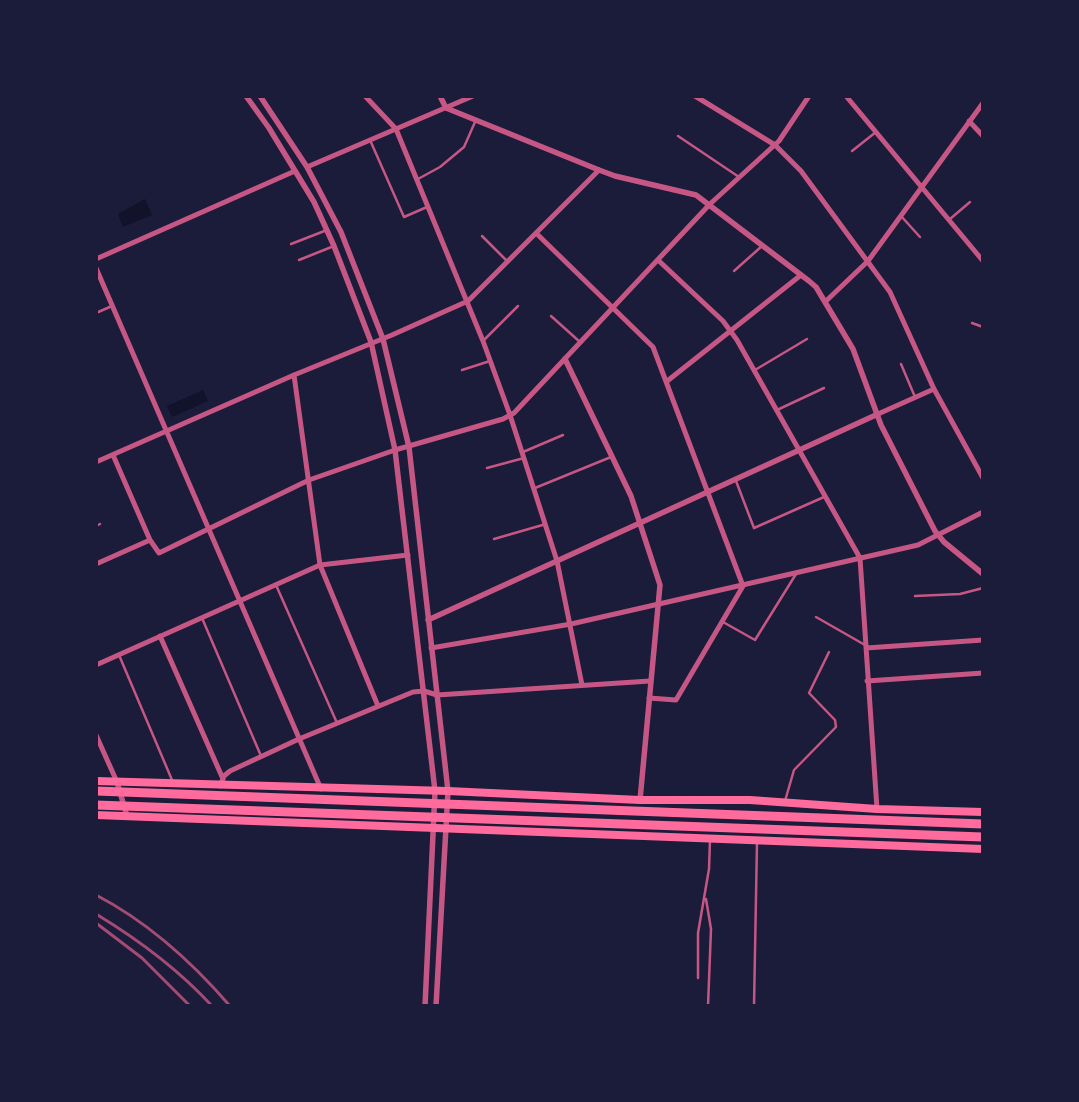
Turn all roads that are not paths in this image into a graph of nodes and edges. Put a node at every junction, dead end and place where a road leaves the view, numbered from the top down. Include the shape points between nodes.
1 (246, 96) edge
2 (260, 96) edge
3 (365, 96) edge
4 (440, 96) edge
5 (473, 96) edge
6 (695, 96) edge
7 (809, 96) edge
8 (846, 96) edge
9 (983, 103) edge
10 (446, 108) junction
11 (476, 120) junction
12 (970, 121) junction
13 (396, 129) junction
14 (876, 132) junction
15 (678, 136) dead end
16 (983, 136) edge
17 (370, 140) junction
18 (775, 145) junction
19 (852, 151) dead end
20 (307, 167) junction
21 (599, 170) junction
22 (295, 171) junction
23 (739, 177) junction
24 (417, 179) junction
25 (921, 186) junction
26 (970, 202) dead end
27 (710, 204) junction
28 (429, 207) junction
29 (901, 216) junction
30 (949, 220) junction
31 (327, 230) junction
32 (537, 234) junction
33 (482, 236) dead end
34 (920, 237) dead end
35 (291, 244) dead end
36 (763, 245) junction
37 (334, 246) junction
38 (96, 259) edge
39 (299, 260) dead end
40 (658, 260) junction
41 (868, 261) junction
42 (983, 261) edge
43 (508, 262) junction
44 (96, 268) edge
45 (734, 272) dead end
46 (801, 275) junction
47 (468, 300) junction
48 (825, 302) junction
49 (112, 306) junction
50 (518, 306) dead end
51 (612, 307) junction
52 (96, 313) edge
53 (551, 316) dead end
54 (972, 323) dead end
55 (983, 327) edge
56 (731, 332) junction
57 (382, 339) junction
58 (807, 339) dead end
59 (483, 341) junction
60 (371, 342) junction
61 (580, 342) junction
62 (565, 359) junction
63 (490, 361) junction
64 (901, 364) dead end
65 (462, 370) dead end
66 (754, 370) junction
67 (294, 375) junction
68 (666, 382) junction
69 (824, 388) dead end
70 (934, 389) junction
71 (915, 397) junction
72 (777, 410) junction
73 (878, 414) junction
74 (510, 415) junction
75 (166, 431) junction
76 (563, 435) dead end
77 (409, 447) junction
78 (395, 450) junction
79 (800, 450) junction
80 (113, 455) junction
81 (523, 455) junction
82 (612, 456) junction
83 (96, 462) edge
84 (487, 468) dead end
85 (983, 478) edge
86 (309, 480) junction
87 (735, 480) junction
88 (534, 488) junction
89 (708, 492) junction
90 (826, 497) junction
91 (983, 512) edge
92 (641, 522) junction
93 (100, 524) dead end
94 (546, 524) junction
95 (96, 526) edge
96 (209, 530) junction
97 (937, 535) junction
98 (494, 539) dead end
99 (150, 540) junction
100 (408, 555) junction
101 (860, 558) junction
102 (557, 561) junction
103 (96, 564) edge
104 (320, 565) junction
105 (796, 574) junction
106 (983, 574) edge
107 (276, 585) junction
108 (743, 586) junction
109 (983, 588) edge
110 (915, 596) dead end
111 (240, 602) junction
112 (659, 606) junction
113 (202, 618) junction
114 (816, 618) dead end
115 (428, 620) junction
116 (722, 622) junction
117 (571, 624) junction
118 (160, 636) junction
119 (983, 640) edge
120 (866, 647) junction
121 (431, 648) junction
122 (829, 652) dead end
123 (119, 655) junction
124 (96, 665) edge
125 (983, 673) edge
126 (650, 681) junction
127 (867, 681) junction
128 (582, 685) junction
129 (424, 691) junction
130 (437, 695) junction
131 (649, 698) junction
132 (378, 706) junction
133 (337, 723) junction
134 (96, 735) edge
135 (299, 739) junction
136 (261, 756) junction
137 (96, 781) edge
138 (117, 782) junction
139 (221, 782) junction
140 (174, 784) junction
141 (321, 789) junction
142 (96, 791) edge
143 (435, 791) junction
144 (448, 791) junction
145 (640, 800) junction
146 (785, 803) junction
147 (96, 805) edge
148 (877, 809) junction
149 (983, 812) edge
150 (96, 815) edge
151 (127, 816) junction
152 (983, 824) edge
153 (432, 828) junction
154 (446, 830) junction
155 (983, 837) edge
156 (710, 840) junction
157 (757, 842) junction
158 (983, 849) edge
159 (705, 896) junction
160 (698, 978) dead end
161 (425, 1006) edge
162 (436, 1006) edge
163 (708, 1006) edge
164 (754, 1006) edge

1 - 22 street
2 - 20 street
3 - 13 street
4 - 10 street
5 - 10 street
6 - 18 street
7 - 18 street
8 - 14 street
9 - 12 street
10 - 11 street
10 - 13 street
11 - 21 street
11 - 24 lane via 464,147 440,167
12 - 16 street
12 - 25 street
13 - 17 street
13 - 24 street
14 - 19 lane
14 - 25 street
15 - 23 lane
17 - 20 street
17 - 28 lane via 404,217
18 - 23 street
18 - 41 street via 801,171
20 - 57 street via 341,232
21 - 27 street via 685,191
21 - 32 street
22 - 31 street
22 - 38 street
23 - 27 street
24 - 28 street
25 - 29 street
25 - 30 street
26 - 30 lane
27 - 36 street
27 - 40 street
28 - 47 street
29 - 34 lane
29 - 41 street
30 - 42 street
31 - 35 lane
31 - 37 street
32 - 43 street
32 - 51 street
33 - 43 lane
36 - 45 lane
36 - 46 street
37 - 39 lane
37 - 60 street
40 - 51 street
40 - 56 street
41 - 48 street
41 - 70 street via 890,292
43 - 47 street
44 - 49 street
46 - 48 street via 816,287
46 - 56 street
47 - 57 street
47 - 59 street
48 - 73 street via 853,349
49 - 52 lane
49 - 75 street
50 - 59 lane
51 - 61 street
51 - 68 street via 652,347
53 - 61 lane
54 - 55 lane
56 - 66 street
56 - 68 street
57 - 60 street
57 - 77 street
58 - 66 lane
59 - 63 street
60 - 67 street
60 - 78 street
61 - 62 street
62 - 74 street
62 - 82 street
63 - 65 lane
63 - 74 street
64 - 71 lane
66 - 72 street
67 - 75 street
67 - 86 street
68 - 89 street
69 - 72 lane
70 - 71 street
70 - 85 street
71 - 73 street
72 - 79 street
73 - 79 street
73 - 97 street
74 - 77 street
74 - 81 street
75 - 80 street
75 - 96 street
76 - 81 lane
77 - 78 street
77 - 115 street
78 - 86 street
78 - 100 street
79 - 87 street
79 - 90 street
80 - 83 street
80 - 99 street
81 - 84 lane
81 - 88 street
82 - 88 lane
82 - 92 street
86 - 96 street
86 - 104 street
87 - 89 street
87 - 90 lane via 754,528
88 - 94 street
89 - 92 street
89 - 108 street
90 - 101 street
91 - 97 street
92 - 102 street
92 - 112 street via 658,573
93 - 95 lane
94 - 98 lane
94 - 102 street
96 - 99 street via 159,553
96 - 111 street
97 - 101 street via 918,545
97 - 106 street
99 - 103 street
100 - 104 street
100 - 129 street
101 - 105 street
101 - 120 street
102 - 115 street
102 - 117 street
104 - 107 street
104 - 132 street
105 - 108 street
105 - 116 lane via 755,640
107 - 111 street
107 - 133 lane
108 - 112 street
108 - 116 street
109 - 110 lane via 960,594
111 - 113 street
111 - 135 street
112 - 117 street
112 - 126 street
113 - 118 street
113 - 136 lane
114 - 120 lane
115 - 121 street
116 - 131 street via 676,700
117 - 121 street
117 - 128 street
118 - 123 street
118 - 139 street
119 - 120 street
120 - 127 street
121 - 130 street
122 - 146 lane via 809,693 835,720 836,727 794,770
123 - 124 street
123 - 140 lane
125 - 127 street
126 - 128 street
126 - 131 street
127 - 148 street
128 - 130 street
129 - 130 street
129 - 132 street
129 - 143 street
130 - 144 street
131 - 145 street
132 - 133 street
133 - 135 street
134 - 138 street
135 - 136 street
135 - 141 street
136 - 139 street via 230,771
137 - 138 main road
138 - 140 main road
138 - 151 street
139 - 140 main road
139 - 141 main road
141 - 143 main road
142 - 152 highway
143 - 144 main road
143 - 153 street
144 - 145 main road
144 - 154 street
145 - 146 main road
146 - 148 main road
147 - 155 highway
148 - 149 main road
150 - 151 main road
151 - 153 main road
153 - 154 main road
153 - 161 street
154 - 156 main road
154 - 162 street
156 - 157 main road
156 - 159 lane
157 - 158 main road
157 - 164 lane
159 - 160 lane via 698,933
159 - 163 lane via 711,929

